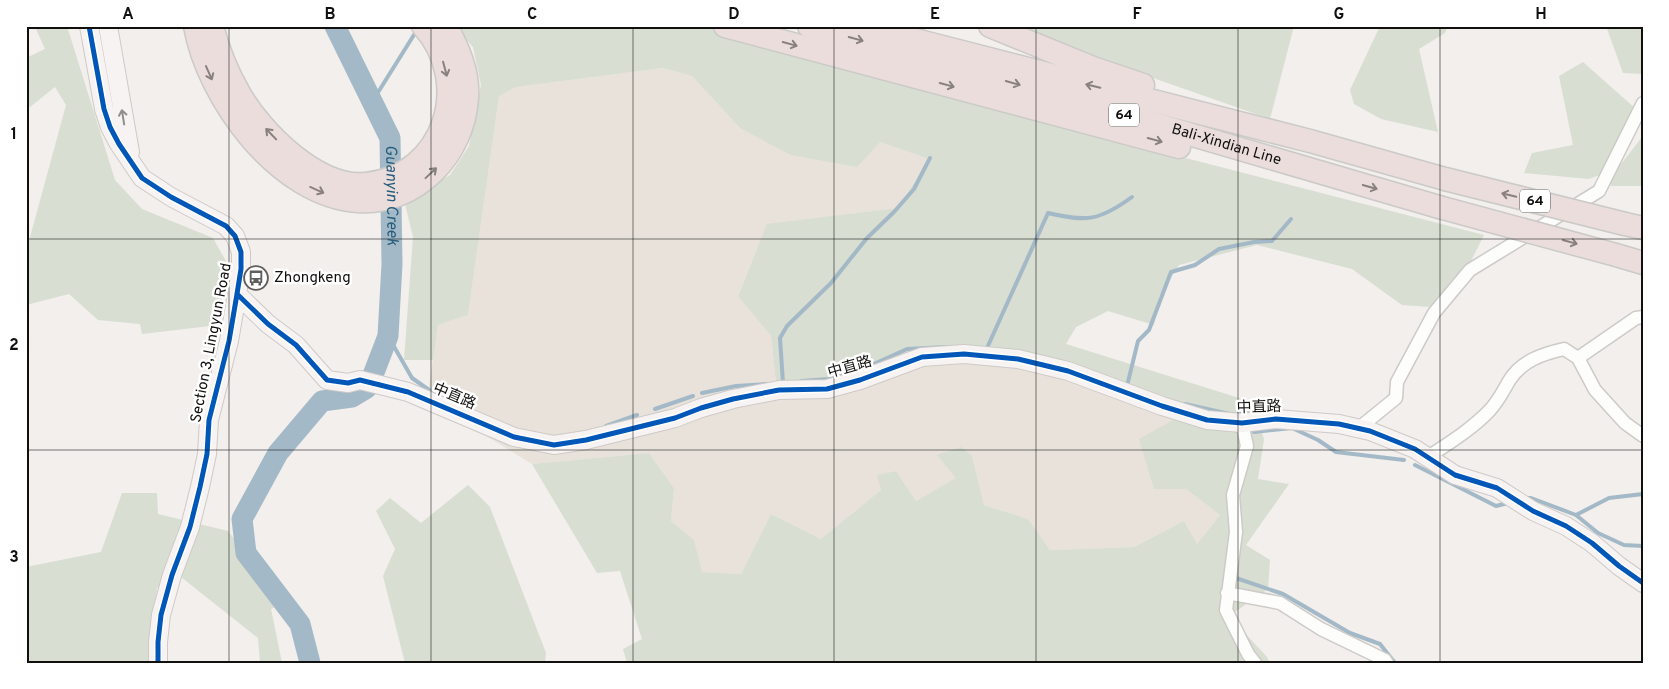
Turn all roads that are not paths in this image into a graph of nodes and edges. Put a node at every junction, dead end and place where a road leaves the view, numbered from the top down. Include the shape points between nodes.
1 (89, 26) edge
2 (108, 26) edge
3 (195, 26) edge
4 (212, 26) edge
5 (423, 26) edge
6 (446, 26) edge
7 (809, 26) edge
8 (870, 26) edge
9 (990, 26) edge
10 (734, 29) edge
11 (1643, 103) edge
12 (1310, 141) junction
13 (134, 164) junction
14 (1338, 178) junction
15 (1634, 226) edge
16 (1643, 263) edge
17 (238, 294) junction
18 (1643, 317) edge
19 (1578, 358) junction
20 (1242, 423) junction
21 (1339, 424) junction
22 (1643, 436) edge
23 (1428, 458) junction
24 (1643, 583) edge
25 (1227, 593) junction
26 (158, 663) edge
27 (1255, 663) edge
28 (1387, 663) edge

1 - 13 street, Section 3, Lingyun Road via 104,109 119,144
13 -> 2 street, Section 3, Lingyun Road
3 -> 6 highway via 203,59 214,84 229,109 264,152 314,189 337,198 358,201 399,196 416,186 434,171 457,140 467,97 465,74 460,53
5 -> 4 highway via 438,49 447,76 446,119 437,138 406,172 386,181 364,185 339,181 314,171 272,136 240,95 228,73
7 -> 14 highway, Bali-Xindian Line / 64
12 -> 8 highway, Bali-Xindian Line / 64
9 - 12 highway via 1093,68
10 -> 14 highway via 1269,170
11 - 21 street via 1599,191 1470,270 1434,313 1397,382 1396,398 1359,428
15 -> 12 highway, Bali-Xindian Line / 64, bridge
13 - 17 street, Section 3, Lingyun Road via 142,178 156,188 226,226 235,236 241,252
14 -> 16 highway, Bali-Xindian Line / 64, bridge
17 - 20 street, 中直路 via 268,324 296,345 327,380 348,383 360,380 408,392 514,437 554,444 586,440 675,418 733,399 779,390 827,389 922,357 964,354 1018,359 1068,371 1208,420
17 - 26 street, Section 3, Lingyun Road via 209,420 207,454 190,527 161,615
18 - 19 street via 1636,318
19 - 22 street via 1594,390 1624,423
19 - 23 street via 1564,349 1526,362 1488,412
20 - 21 street, 中直路 via 1276,419
20 - 25 street via 1247,446 1233,495 1236,532
21 - 23 street, 中直路 via 1370,431 1415,449
23 - 24 street, 中直路 via 1455,475 1497,488 1532,511 1566,526
25 - 27 street via 1226,610
25 - 28 street via 1280,603 1321,629

